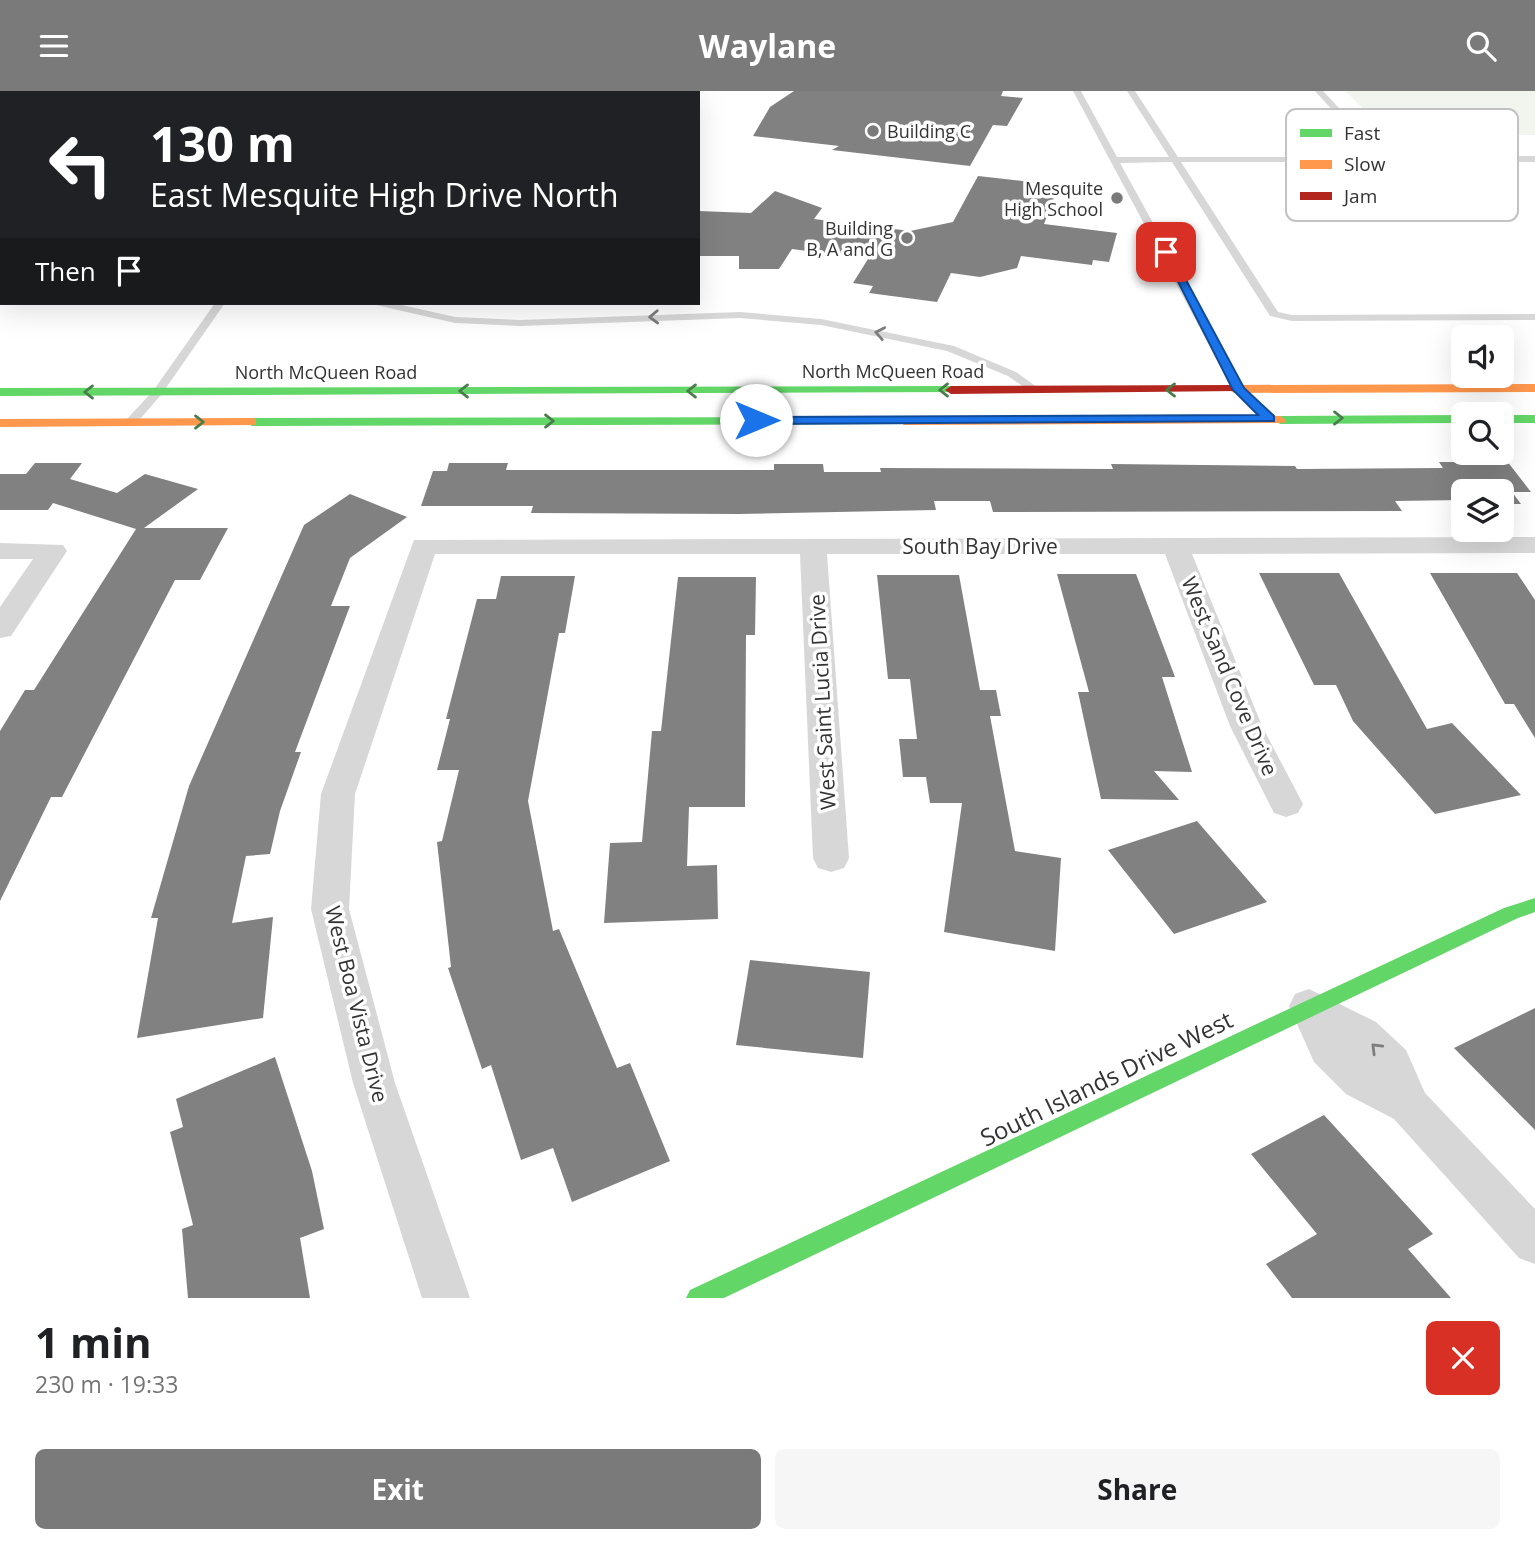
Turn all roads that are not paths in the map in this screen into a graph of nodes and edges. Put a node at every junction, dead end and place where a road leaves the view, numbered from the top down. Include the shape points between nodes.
1 (1077, 91) edge
2 (1131, 91) edge
3 (1319, 91) edge
4 (1336, 109) edge
5 (1286, 159) edge
6 (1117, 160) junction
7 (1175, 160) junction
8 (219, 305) edge
9 (389, 305) edge
10 (1535, 317) edge
11 (1535, 388) edge
12 (1035, 390) junction
13 (1239, 390) junction
14 (0, 392) edge
15 (157, 393) junction
16 (1269, 418) junction
17 (1451, 419) edge
18 (1514, 419) edge
19 (1535, 419) edge
20 (130, 422) junction
21 (0, 423) edge
22 (813, 545) junction
23 (1535, 545) edge
24 (424, 546) joint
25 (1176, 547) junction
26 (0, 551) edge
27 (0, 629) edge
28 (1286, 804) dead end
29 (831, 859) dead end
30 (1535, 905) edge
31 (1309, 1006) junction
32 (1535, 1242) edge
33 (446, 1298) edge
34 (698, 1298) edge

1 - 6 lane
2 - 7 lane
3 - 4 lane
5 - 7 lane
6 - 7 lane
6 - 13 lane
7 - 10 lane via 1274,314 1292,318
8 - 15 lane
12 -> 9 lane via 1012,374 950,348 821,322 740,316 494,322 455,320
11 - 13 main road, North McQueen Road
13 -> 12 main road, North McQueen Road
12 -> 15 main road, North McQueen Road
13 - 16 lane
15 -> 14 main road, North McQueen Road
15 - 20 lane
16 -> 17 main road
20 -> 16 main road
18 - 19 main road
20 - 21 main road
22 - 24 street, South Bay Drive
22 - 25 street, South Bay Drive
22 - 29 street, West Saint Lucia Drive
23 - 25 street, South Bay Drive
24 - 33 street, West Boa Vista Drive via 338,794 330,909 374,1083
25 - 28 street, West Sand Cove Drive via 1246,726
26 - 27 street via 52,551
30 - 31 main road, South Islands Drive West
31 - 32 street via 1328,1049 1361,1081 1409,1106
31 - 34 main road, South Islands Drive West

